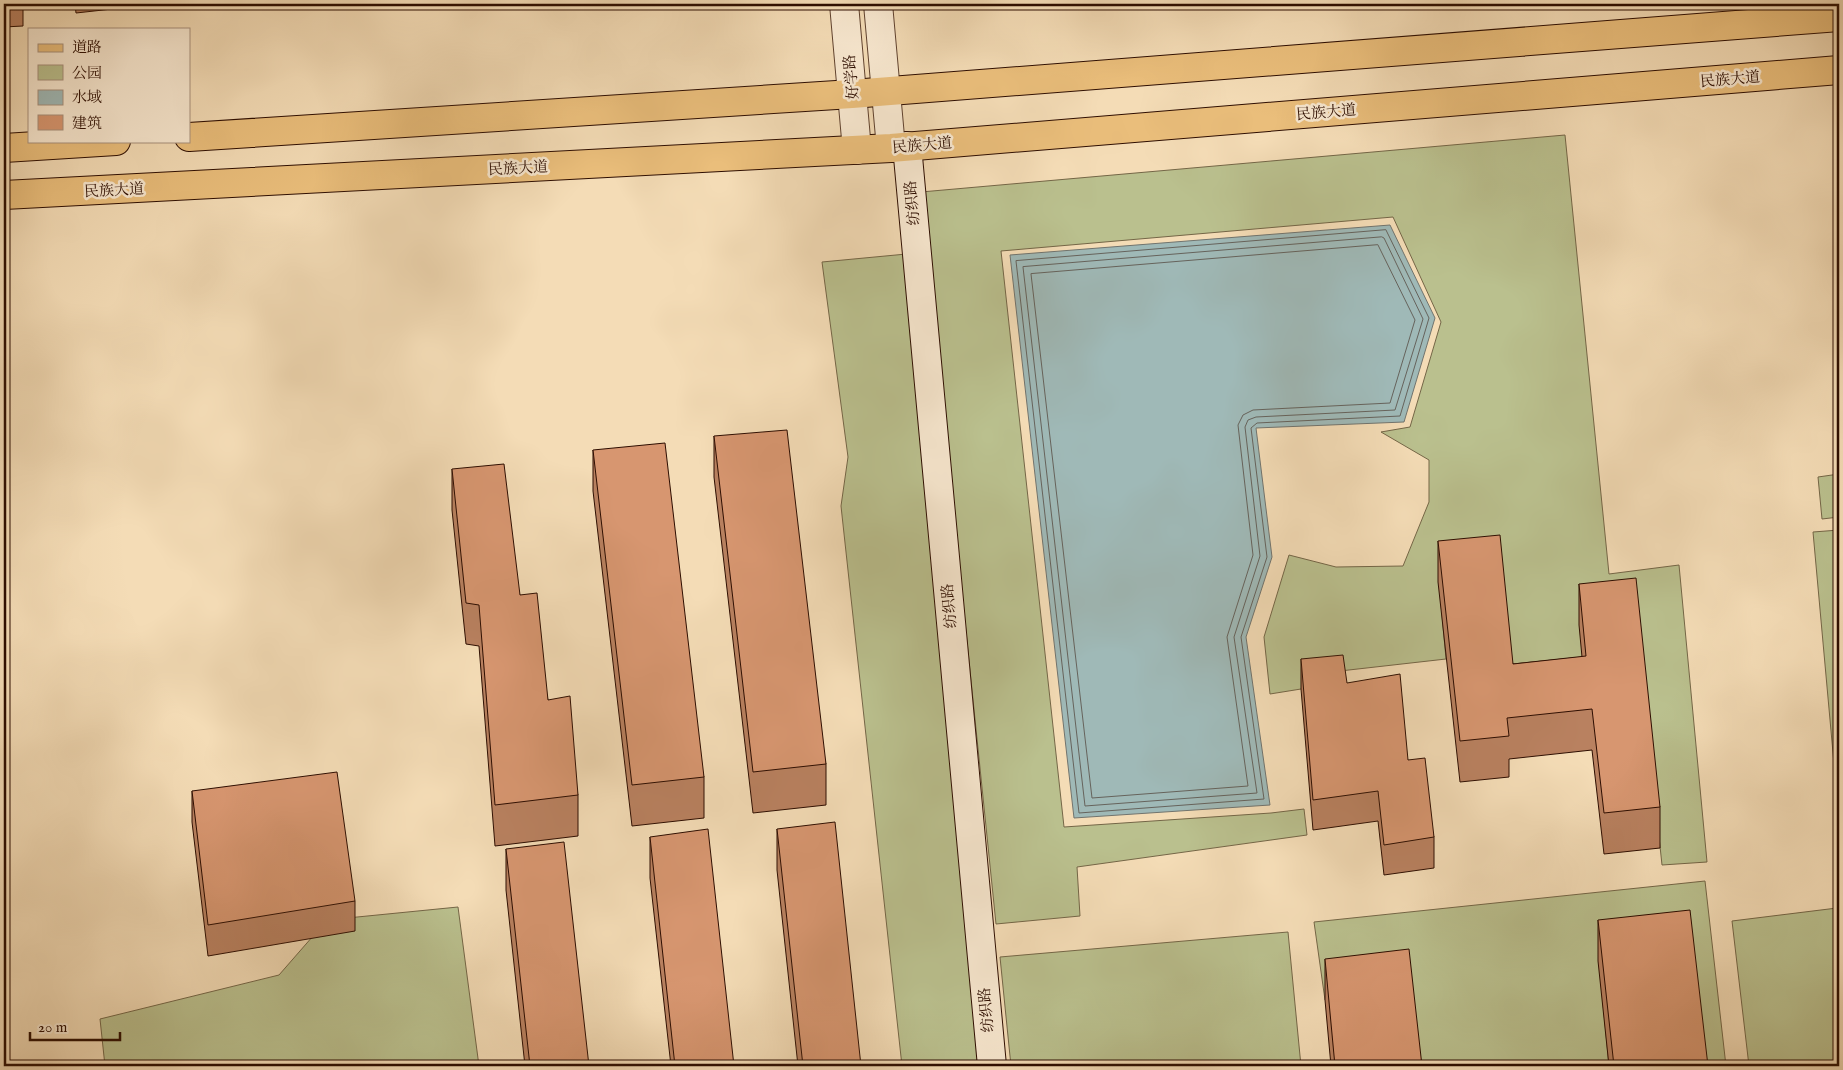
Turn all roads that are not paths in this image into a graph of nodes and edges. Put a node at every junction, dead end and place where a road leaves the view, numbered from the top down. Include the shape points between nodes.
1 (844, 4) edge
2 (878, 4) edge
3 (1839, 17) edge
4 (1839, 70) edge
5 (886, 91) junction
6 (852, 94) junction
7 (190, 136) edge
8 (100, 142) edge
9 (899, 147) junction
10 (4, 148) edge
11 (858, 150) junction
12 (4, 195) edge
13 (992, 1066) edge

1 - 6 main road, 好学路
2 - 5 main road
3 - 5 main road
4 - 9 main road, 民族大道
5 - 6 main road
5 - 9 main road
6 - 7 main road
6 - 11 main road, 好学路
8 - 10 main road
9 - 11 main road, 民族大道
9 - 13 main road, 纺织路
11 - 12 main road, 民族大道

